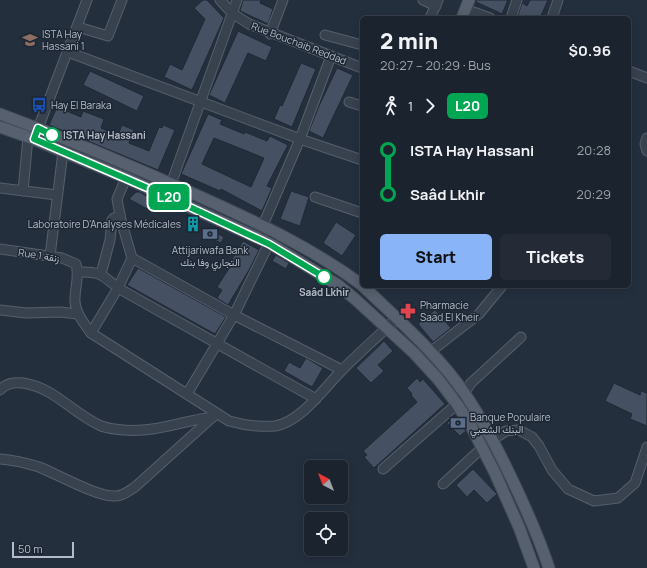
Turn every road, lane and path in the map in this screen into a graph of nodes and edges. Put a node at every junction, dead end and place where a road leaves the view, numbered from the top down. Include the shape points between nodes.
1 (87, 0) edge
2 (122, 0) edge
3 (220, 0) edge
4 (237, 0) edge
5 (283, 0) edge
6 (423, 0) edge
7 (517, 0) edge
8 (558, 0) edge
9 (437, 3) edge
10 (465, 9) edge
11 (232, 13) junction
12 (431, 16) edge
13 (484, 16) edge
14 (512, 16) edge
15 (553, 16) edge
16 (78, 26) junction
17 (270, 34) junction
18 (325, 35) dead end
19 (360, 44) edge
20 (68, 52) junction
21 (331, 56) junction
22 (360, 67) edge
23 (631, 72) edge
24 (647, 78) edge
25 (201, 101) junction
26 (349, 102) dead end
27 (360, 105) edge
28 (0, 114) edge
29 (0, 127) edge
30 (38, 128) junction
31 (31, 138) junction
32 (300, 139) junction
33 (64, 152) junction
34 (360, 159) edge
35 (126, 178) junction
36 (171, 184) junction
37 (0, 188) edge
38 (23, 191) junction
39 (57, 195) junction
40 (315, 197) dead end
41 (360, 213) edge
42 (120, 216) junction
43 (263, 225) junction
44 (275, 231) junction
45 (269, 244) junction
46 (0, 249) edge
47 (50, 256) junction
48 (132, 258) junction
49 (78, 272) junction
50 (101, 274) junction
51 (360, 284) edge
52 (118, 288) junction
53 (361, 288) edge
54 (364, 288) edge
55 (500, 288) edge
56 (355, 299) junction
57 (0, 310) edge
58 (78, 314) junction
59 (234, 315) junction
60 (396, 319) junction
61 (387, 328) junction
62 (91, 333) junction
63 (521, 337) dead end
64 (216, 344) junction
65 (430, 352) junction
66 (342, 370) junction
67 (4, 383) edge
68 (0, 390) edge
69 (465, 393) junction
70 (187, 394) junction
71 (316, 399) junction
72 (456, 404) junction
73 (214, 415) junction
74 (492, 440) junction
75 (647, 447) edge
76 (482, 448) junction
77 (0, 459) edge
78 (383, 470) dead end
79 (443, 484) dead end
80 (534, 568) edge
81 (549, 568) edge

1 - 16 street
2 - 16 street via 108,36
3 - 11 street, Rue Bouchaib Reddad
4 - 11 street
5 - 17 street
6 - 9 street
7 - 14 street
8 - 15 street
9 - 12 street
10 - 13 street
11 - 17 street, Rue Bouchaib Reddad
11 - 25 street
16 - 20 street
17 - 21 street, Rue Bouchaib Reddad
18 - 19 street
20 - 25 street
20 - 30 street
21 - 22 street, Rue Bouchaib Reddad
21 - 32 street
23 - 24 street
25 - 32 street
25 - 36 street
26 - 27 street
28 - 30 main road
29 - 31 main road
30 - 31 street
30 - 36 main road
31 - 33 main road
31 - 38 street
32 - 34 street
32 - 43 street
33 - 35 main road
33 - 39 street
35 - 42 street via 117,199
35 - 45 main road
36 - 43 main road
37 - 38 street
38 - 39 street
39 - 47 street
40 - 41 street
42 - 48 street
42 - 50 street via 112,220 110,240
43 - 44 main road
44 - 45 street
44 - 51 main road via 334,265
45 - 56 main road via 338,285
45 - 59 street
46 - 47 street, Rue 1 زنقة
47 - 49 street, Rue 1 زنقة via 71,261 76,264
48 - 52 street
48 - 59 street
49 - 50 street
49 - 58 street via 75,302
50 - 52 street
52 - 62 street
52 - 64 street
53 - 56 main road
54 - 60 main road
55 - 65 street via 479,314
56 - 61 main road
57 - 58 street
58 - 62 street
59 - 64 street
59 - 66 street
60 - 61 street
60 - 65 main road
61 - 66 street
61 - 72 main road via 438,379
62 - 70 street
63 - 69 street via 471,383
64 - 70 street
64 - 71 street
65 - 69 main road
66 - 71 street
67 - 68 street
67 - 73 street via 42,388 90,421 106,428 149,430
69 - 72 street
69 - 74 main road
70 - 73 street
71 - 73 street via 296,416 275,426 243,424
72 - 76 main road
72 - 78 street
73 - 77 street via 135,487 122,495 103,495 38,467
74 - 75 street via 506,431 519,430 532,437 552,470 568,489 594,501 618,498 635,484
74 - 81 main road via 537,533
76 - 79 street
76 - 80 main road via 519,527

